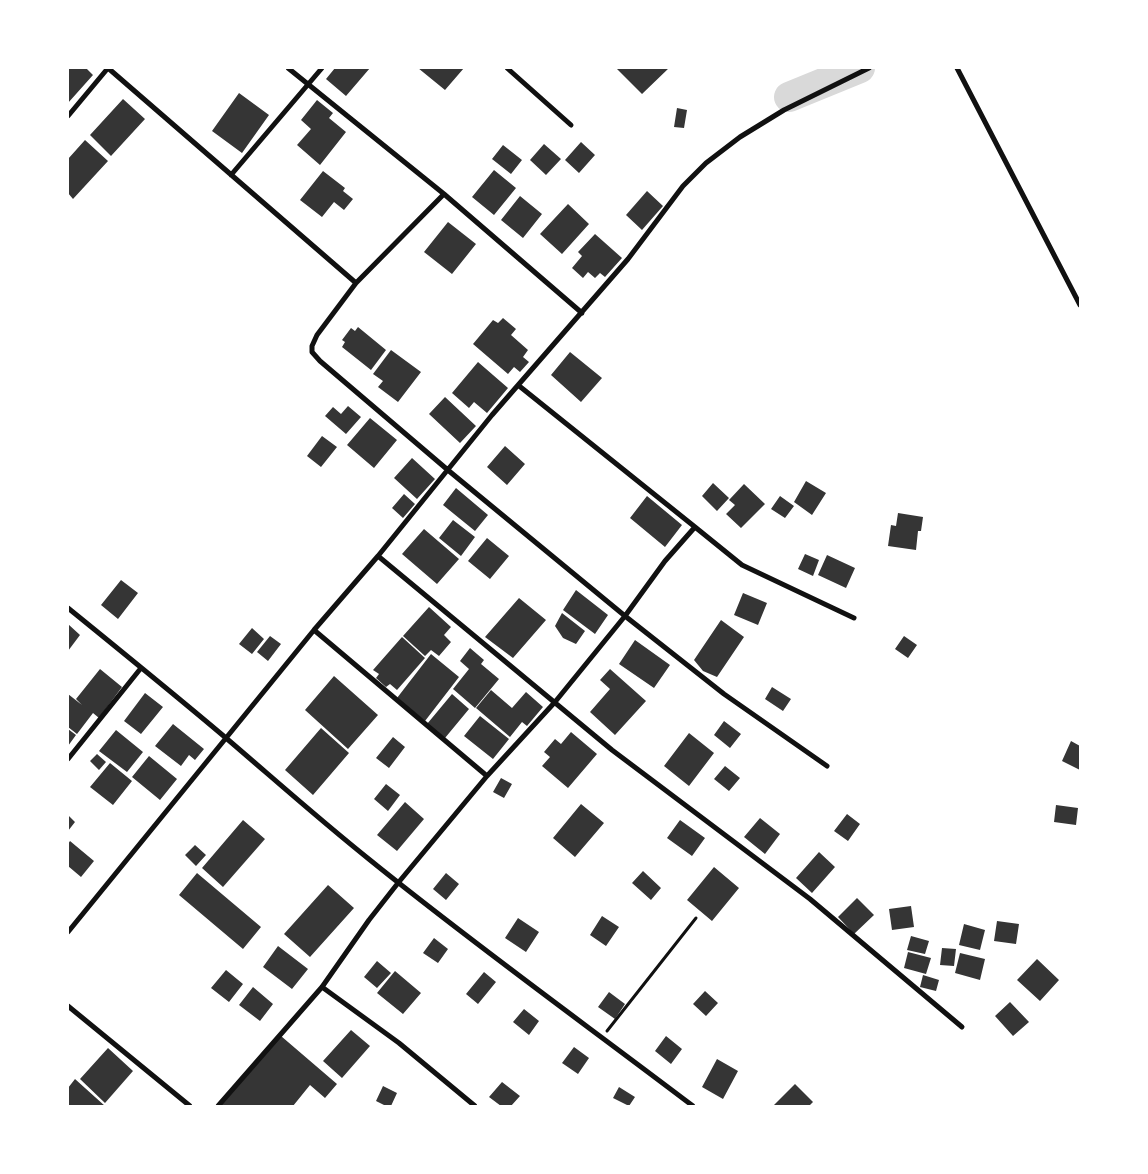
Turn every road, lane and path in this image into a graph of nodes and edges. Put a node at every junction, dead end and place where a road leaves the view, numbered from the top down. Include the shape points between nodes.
1 (108, 68) edge
2 (288, 68) edge
3 (322, 68) edge
4 (507, 68) edge
5 (869, 68) edge
6 (957, 68) edge
7 (308, 84) junction
8 (68, 116) edge
9 (571, 125) dead end
10 (232, 175) junction
11 (444, 194) junction
12 (356, 282) junction
13 (1080, 305) edge
14 (582, 312) junction
15 (518, 385) junction
16 (449, 470) junction
17 (695, 527) junction
18 (378, 556) junction
19 (68, 608) edge
20 (625, 616) junction
21 (854, 618) dead end
22 (314, 630) junction
23 (141, 668) junction
24 (555, 702) junction
25 (226, 738) junction
26 (68, 759) edge
27 (827, 766) dead end
28 (487, 776) junction
29 (398, 883) junction
30 (696, 918) dead end
31 (68, 932) edge
32 (322, 987) junction
33 (68, 1006) edge
34 (962, 1027) dead end
35 (602, 1037) junction
36 (190, 1106) edge
37 (218, 1106) edge
38 (475, 1106) edge
39 (693, 1106) edge

1 - 8 street
1 - 10 street
2 - 7 street
3 - 7 street
4 - 9 street
5 - 14 street via 784,110 706,163
6 - 13 street
7 - 10 street
7 - 11 street
10 - 12 street
11 - 12 street
11 - 14 street
12 - 16 street via 317,335 312,352
14 - 15 street
15 - 16 street
15 - 17 street
16 - 18 street
16 - 20 street
17 - 20 street via 665,561
17 - 21 street via 742,565
18 - 22 street
18 - 24 street
19 - 23 street
20 - 24 street
20 - 27 street via 724,694
22 - 25 street
22 - 28 street
23 - 25 street
23 - 26 street
24 - 28 street
24 - 34 street via 612,750 810,898
25 - 29 street via 312,814
25 - 31 street
28 - 29 street
29 - 32 street
29 - 35 street
30 - 35 path
32 - 37 street
32 - 38 street via 399,1043
33 - 36 street
35 - 39 street

